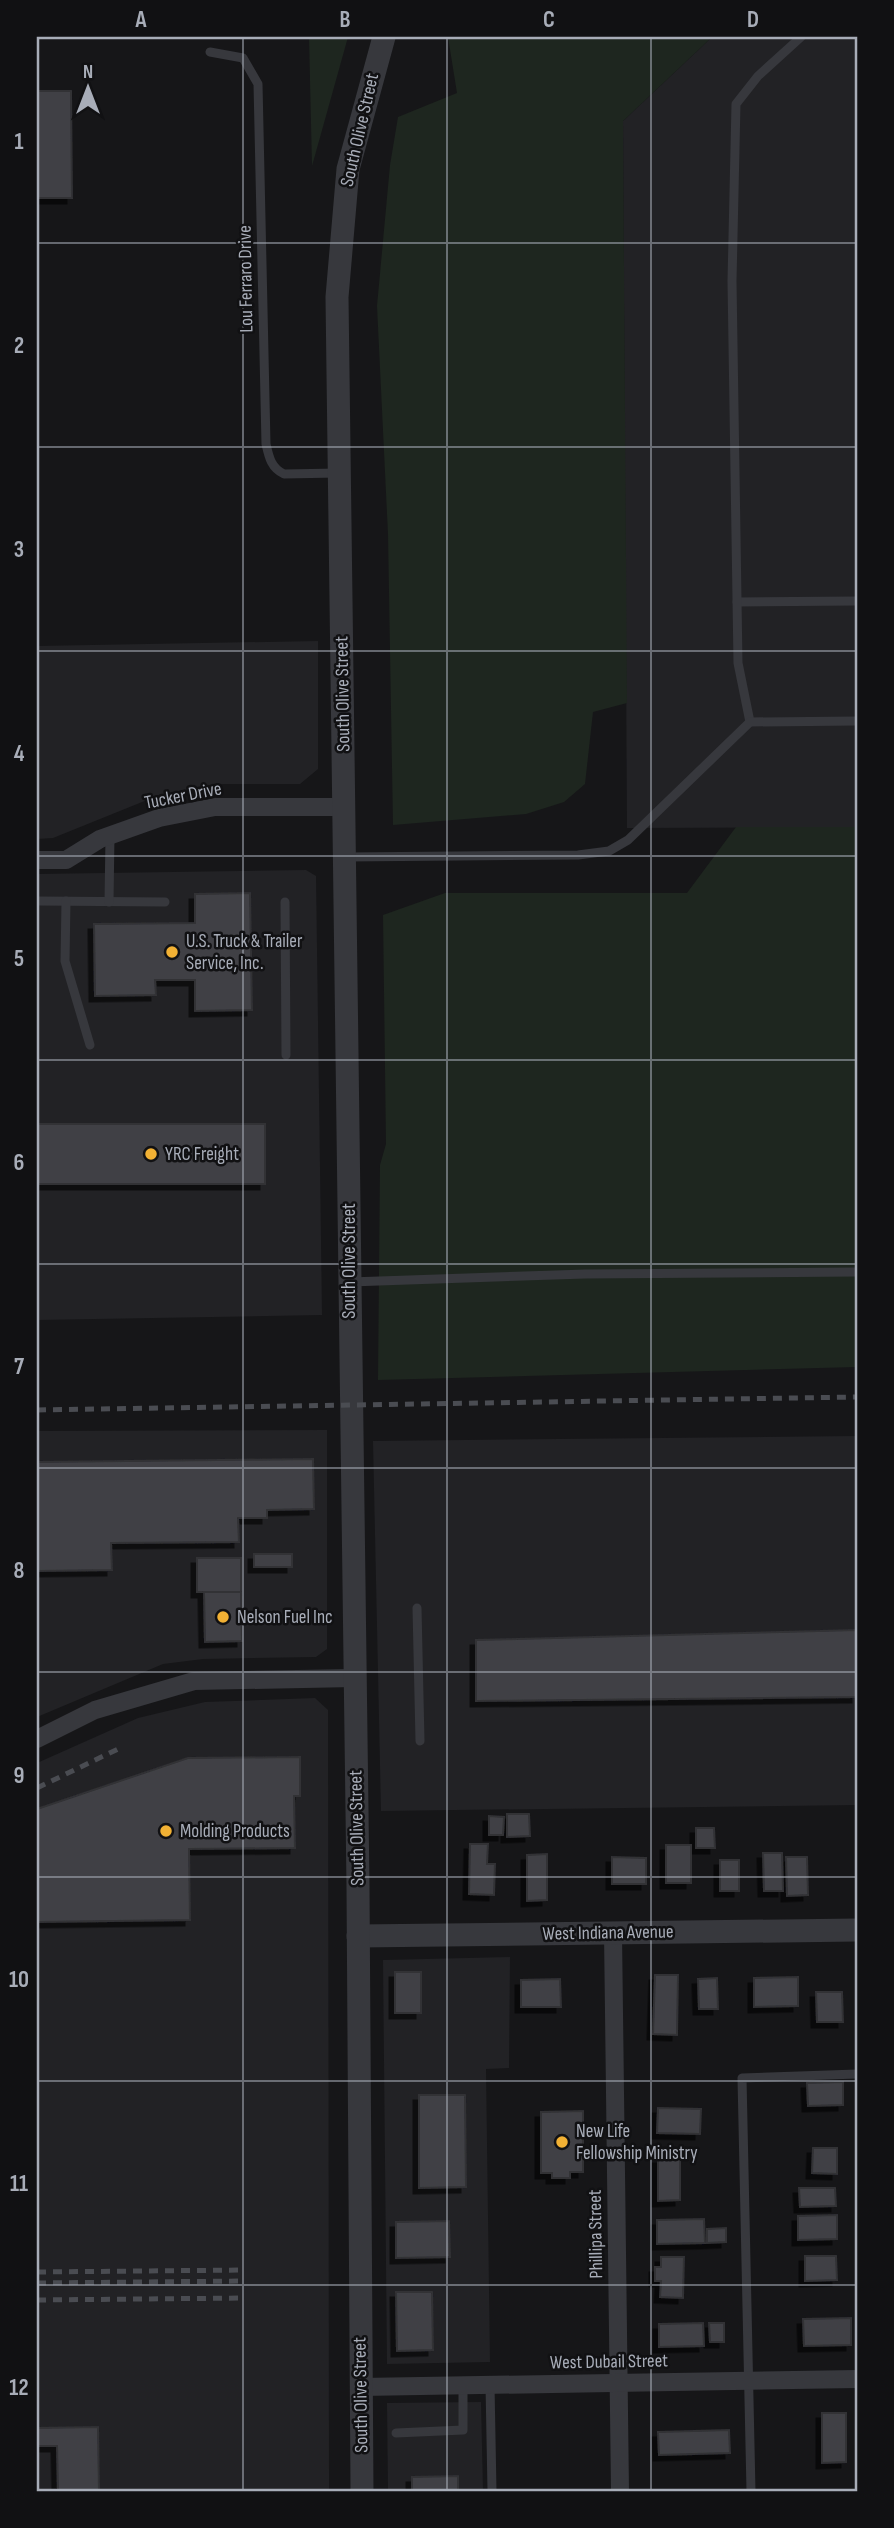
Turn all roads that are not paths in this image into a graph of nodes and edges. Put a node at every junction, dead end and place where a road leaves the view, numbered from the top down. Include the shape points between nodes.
1 (384, 37) edge
2 (801, 37) edge
3 (209, 52) dead end
4 (340, 472) junction
5 (857, 601) edge
6 (737, 603) junction
7 (857, 721) edge
8 (750, 722) junction
9 (345, 807) junction
10 (110, 836) junction
11 (345, 857) junction
12 (37, 860) edge
13 (37, 901) edge
14 (66, 901) junction
15 (108, 902) junction
16 (165, 902) dead end
17 (285, 902) dead end
18 (90, 1045) dead end
19 (286, 1055) dead end
20 (857, 1272) edge
21 (349, 1282) junction
22 (417, 1608) dead end
23 (354, 1678) junction
24 (37, 1739) edge
25 (420, 1741) dead end
26 (857, 1930) edge
27 (613, 1933) junction
28 (358, 1936) junction
29 (857, 2074) edge
30 (857, 2379) edge
31 (749, 2382) junction
32 (619, 2383) junction
33 (463, 2385) junction
34 (490, 2385) junction
35 (361, 2387) junction
36 (396, 2433) dead end
37 (362, 2491) edge
38 (492, 2491) edge
39 (620, 2491) edge
40 (751, 2491) edge

1 - 4 street, South Olive Street via 348,169 342,219 337,297
2 - 6 lane via 758,76 736,104 732,281
3 - 4 lane, Lou Ferraro Drive via 243,58 258,84 265,444 269,458 284,474
4 - 9 street, South Olive Street
5 - 6 lane
6 - 8 lane via 738,663
7 - 8 lane
8 - 11 lane via 628,840 609,851
9 - 10 street, Tucker Drive via 215,807 159,818
9 - 11 street, South Olive Street
10 - 12 street, Tucker Drive via 66,860
10 - 15 lane
11 - 21 street, South Olive Street
13 - 14 lane
14 - 15 lane
14 - 18 lane via 65,961
15 - 16 lane
17 - 19 lane
20 - 21 lane
21 - 23 street, South Olive Street
22 - 25 lane
23 - 24 street via 194,1681 95,1710
23 - 28 street, South Olive Street
26 - 27 street, West Indiana Avenue
27 - 28 street, West Indiana Avenue
27 - 32 street, Phillipa Street
28 - 35 street, South Olive Street
29 - 31 lane via 743,2078
30 - 31 street, West Dubail Street
31 - 32 street, West Dubail Street
31 - 40 lane
32 - 34 street, West Dubail Street
32 - 39 street, Phillipa Street
33 - 34 street, West Dubail Street
33 - 35 street, West Dubail Street
33 - 36 lane via 463,2430
34 - 38 lane
35 - 37 street, South Olive Street

